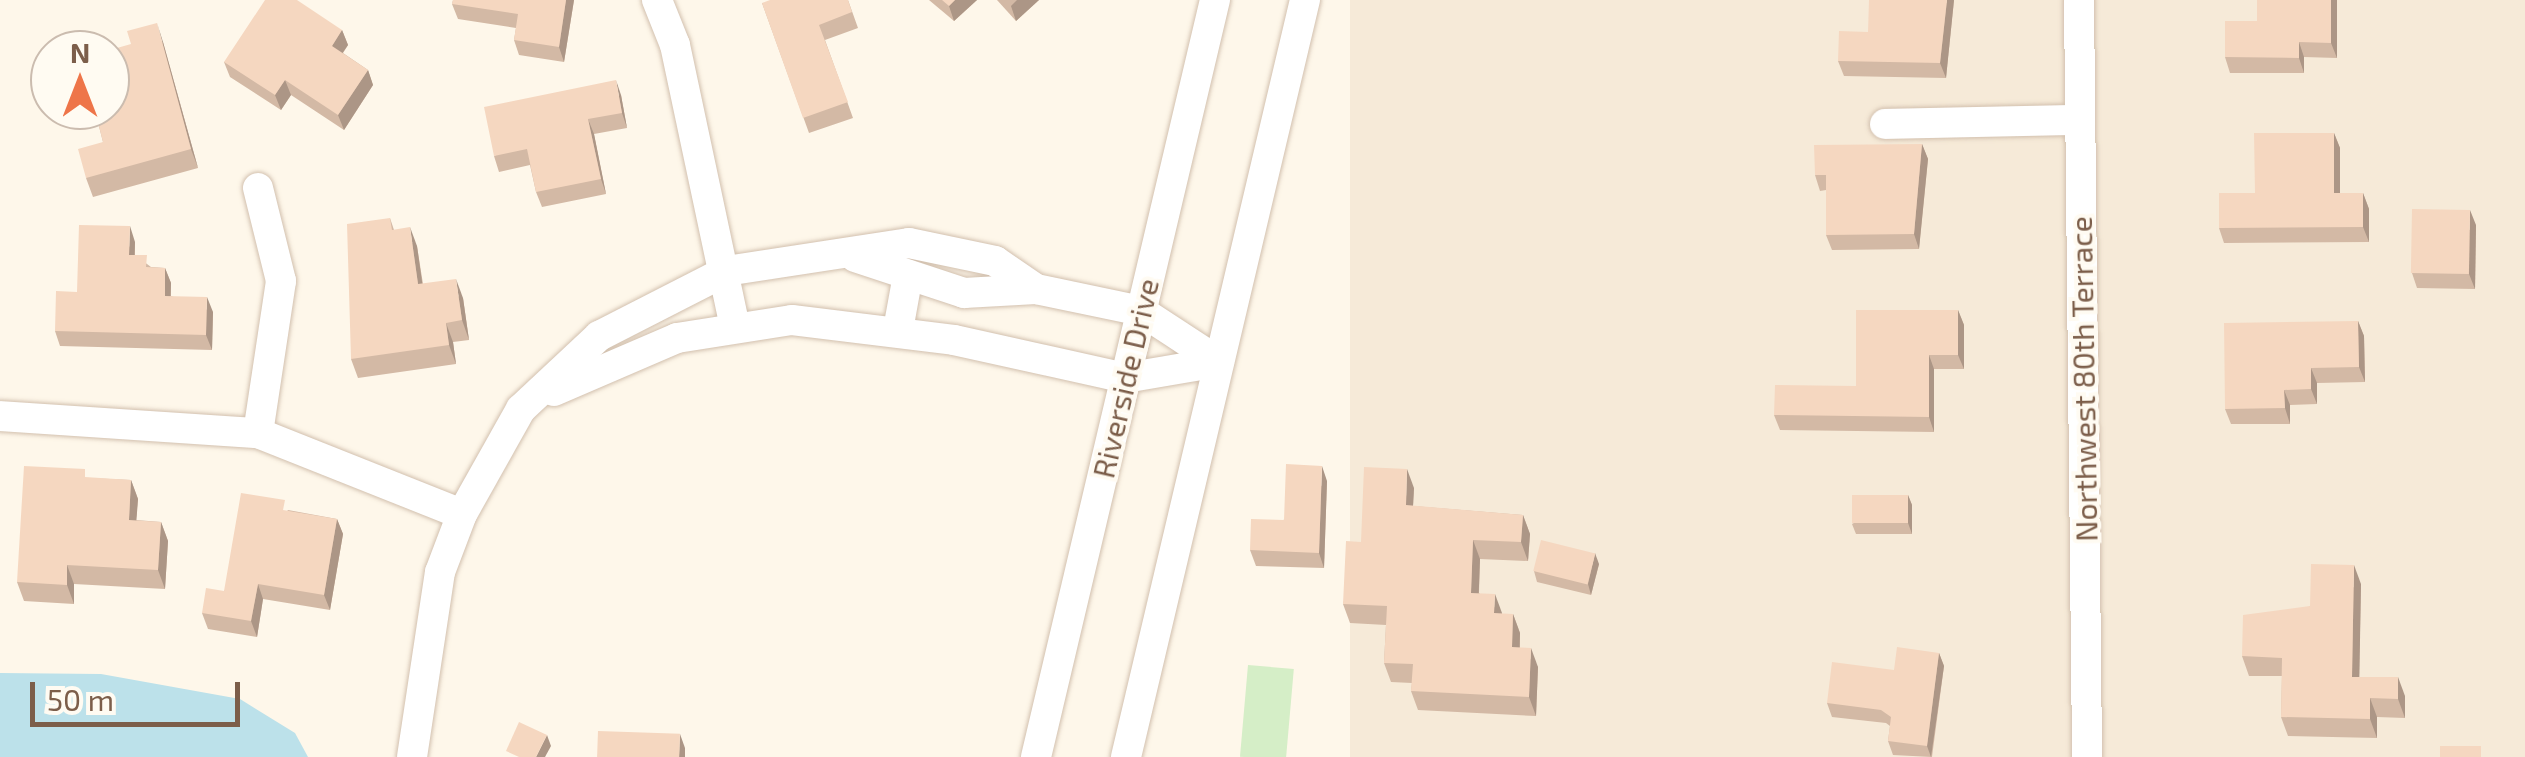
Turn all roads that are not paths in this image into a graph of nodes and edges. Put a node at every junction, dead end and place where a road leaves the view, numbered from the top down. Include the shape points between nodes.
1 (657, 0) edge
2 (1215, 0) edge
3 (1305, 0) edge
4 (2079, 0) edge
5 (2080, 120) junction
6 (1885, 124) dead end
7 (258, 188) dead end
8 (854, 257) junction
9 (726, 271) junction
10 (908, 275) junction
11 (1036, 290) junction
12 (1140, 311) junction
13 (734, 323) junction
14 (898, 330) junction
15 (1219, 362) junction
16 (1125, 378) junction
17 (521, 409) junction
18 (0, 416) edge
19 (258, 433) junction
20 (462, 514) junction
21 (412, 757) edge
22 (1036, 757) edge
23 (1126, 757) edge
24 (2087, 757) edge

1 - 9 street
2 - 12 street, Riverside Drive
3 - 15 street
4 - 5 street, Northwest 80th Terrace
5 - 6 street
5 - 24 street, Northwest 80th Terrace
7 - 19 street via 280,282
8 - 9 street
8 - 10 street
8 - 11 street via 909,243 950,248 995,261
9 - 13 street
9 - 17 street via 599,336
10 - 11 street via 964,293
10 - 14 street
11 - 12 street
12 - 15 street
12 - 16 street, Riverside Drive
13 - 14 street
13 - 17 street via 620,358
14 - 16 street
15 - 16 street
15 - 23 street
16 - 22 street, Riverside Drive
17 - 20 street
18 - 19 street
19 - 20 street
20 - 21 street via 440,572

